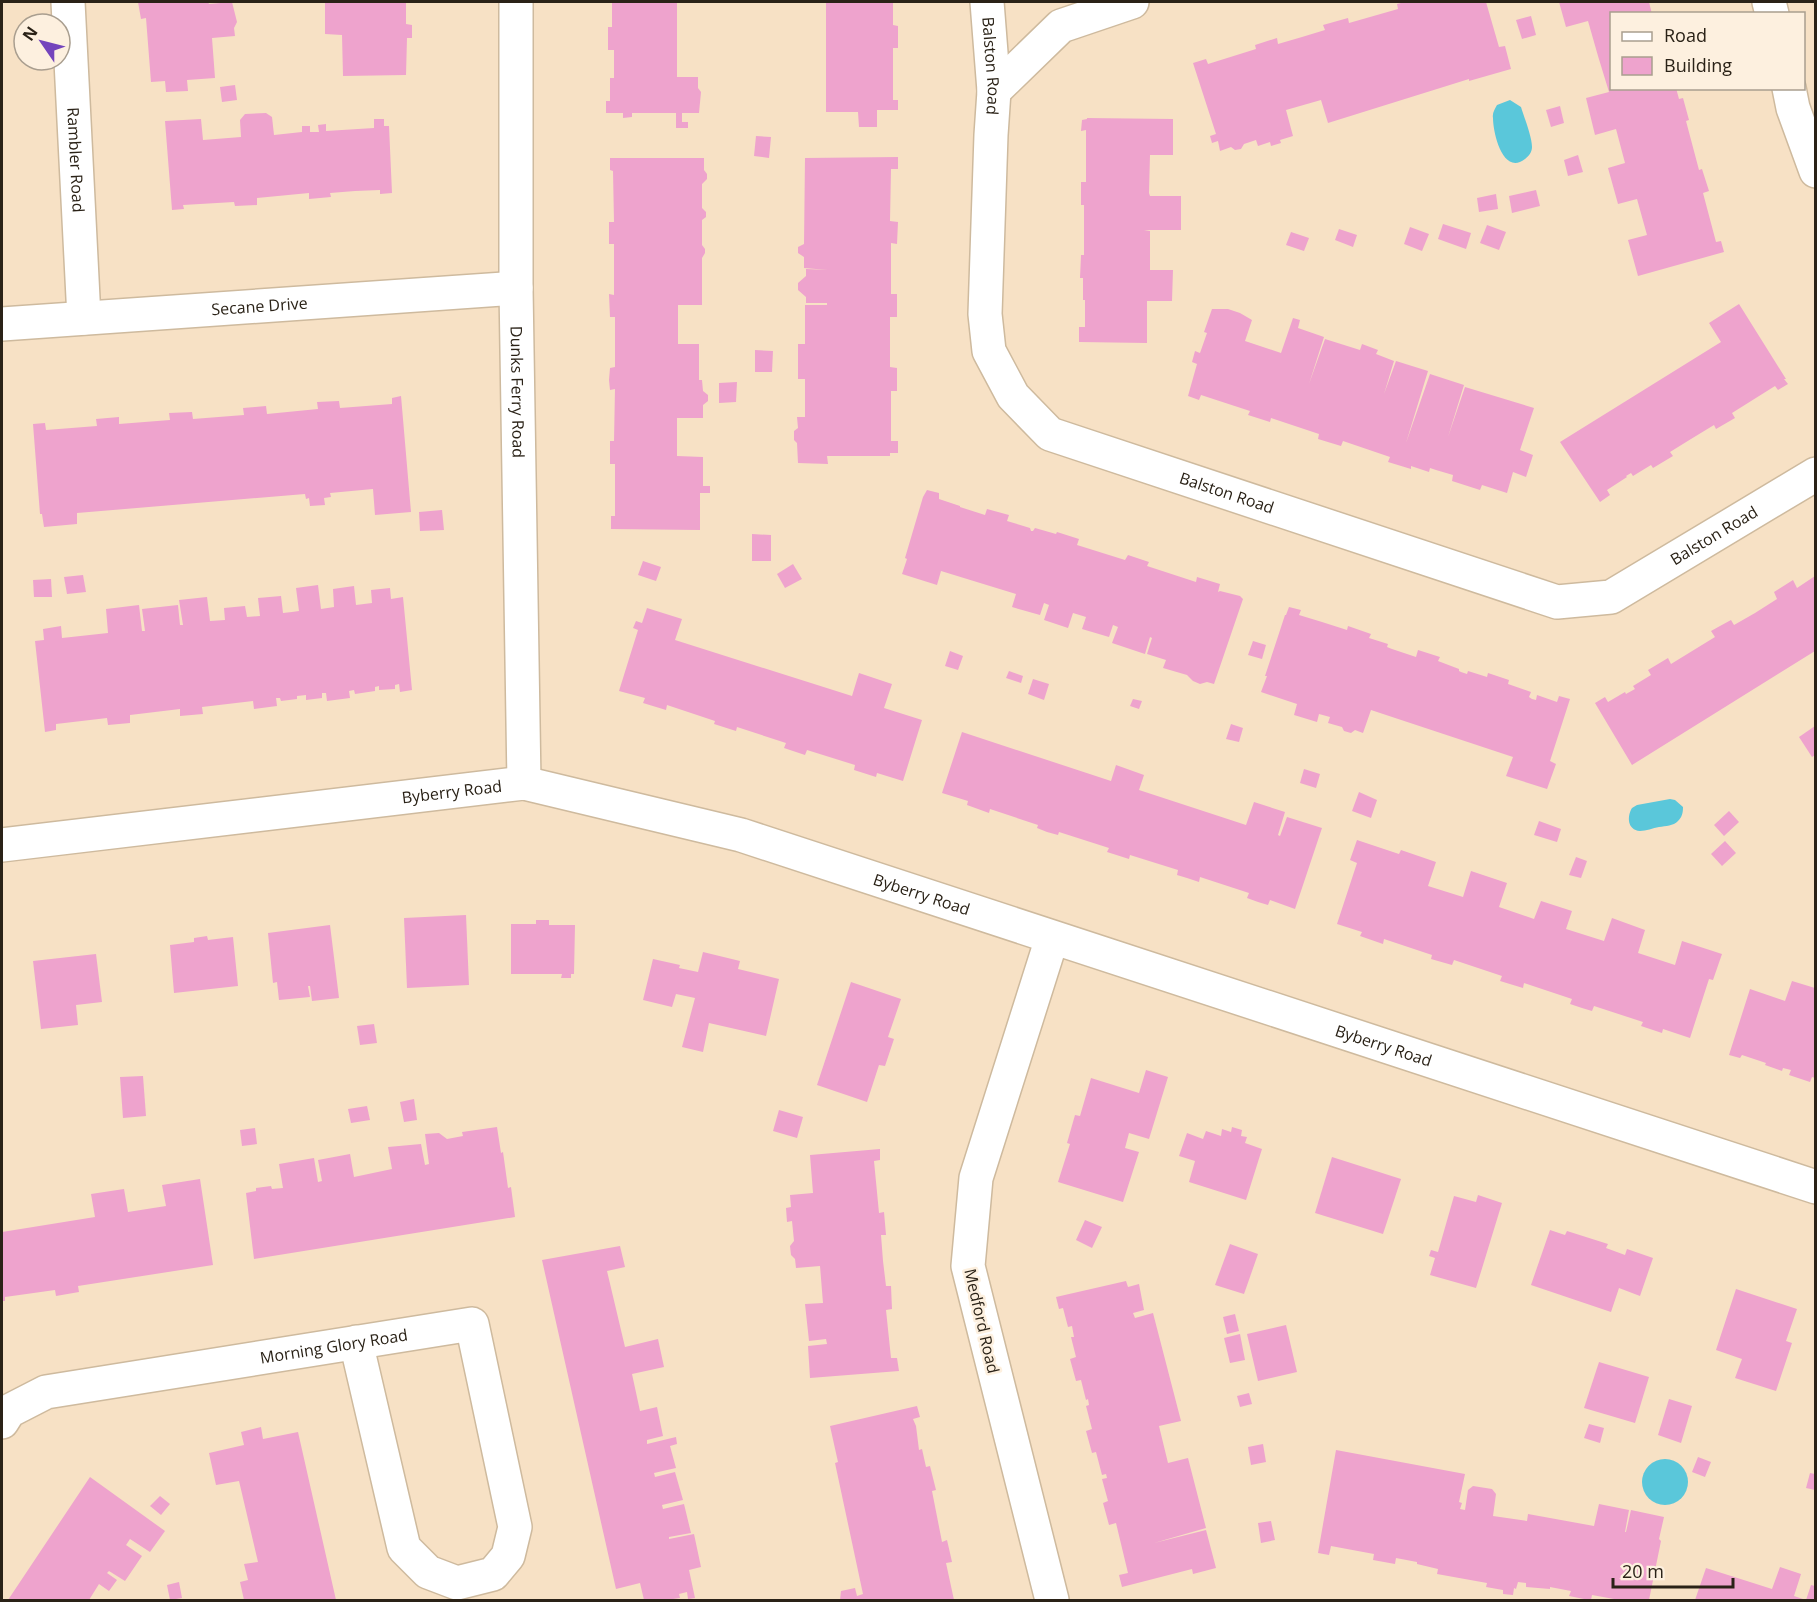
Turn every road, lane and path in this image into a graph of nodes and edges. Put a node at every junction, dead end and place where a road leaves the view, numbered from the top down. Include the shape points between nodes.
1 (68, 2) edge
2 (516, 2) edge
3 (987, 2) edge
4 (1126, 3) edge
5 (1789, 90) edge
6 (994, 91) junction
7 (1815, 171) edge
8 (516, 288) junction
9 (84, 318) junction
10 (2, 324) edge
11 (1815, 474) edge
12 (524, 783) junction
13 (2, 845) edge
14 (1052, 938) junction
15 (1815, 1187) edge
16 (356, 1342) junction
17 (2, 1422) edge
18 (1052, 1600) edge

1 - 9 street, Rambler Road
2 - 8 street, Dunks Ferry Road
3 - 6 street, Balston Road
4 - 6 street via 1061,26
5 - 7 street
6 - 11 street, Balston Road via 985,314 989,351 1013,396 1050,434 1557,602 1611,597
8 - 9 street, Secane Drive
8 - 12 street, Dunks Ferry Road
9 - 10 street, Secane Drive
12 - 13 street, Byberry Road
12 - 14 street, Byberry Road via 741,836
14 - 15 street, Byberry Road
14 - 18 street, Medford Road via 976,1178 968,1266
16 - 16 street, Morning Glory Road via 472,1324 515,1527 508,1556 493,1574 457,1583 428,1572 404,1548
16 - 17 street, Morning Glory Road via 46,1392 9,1411

